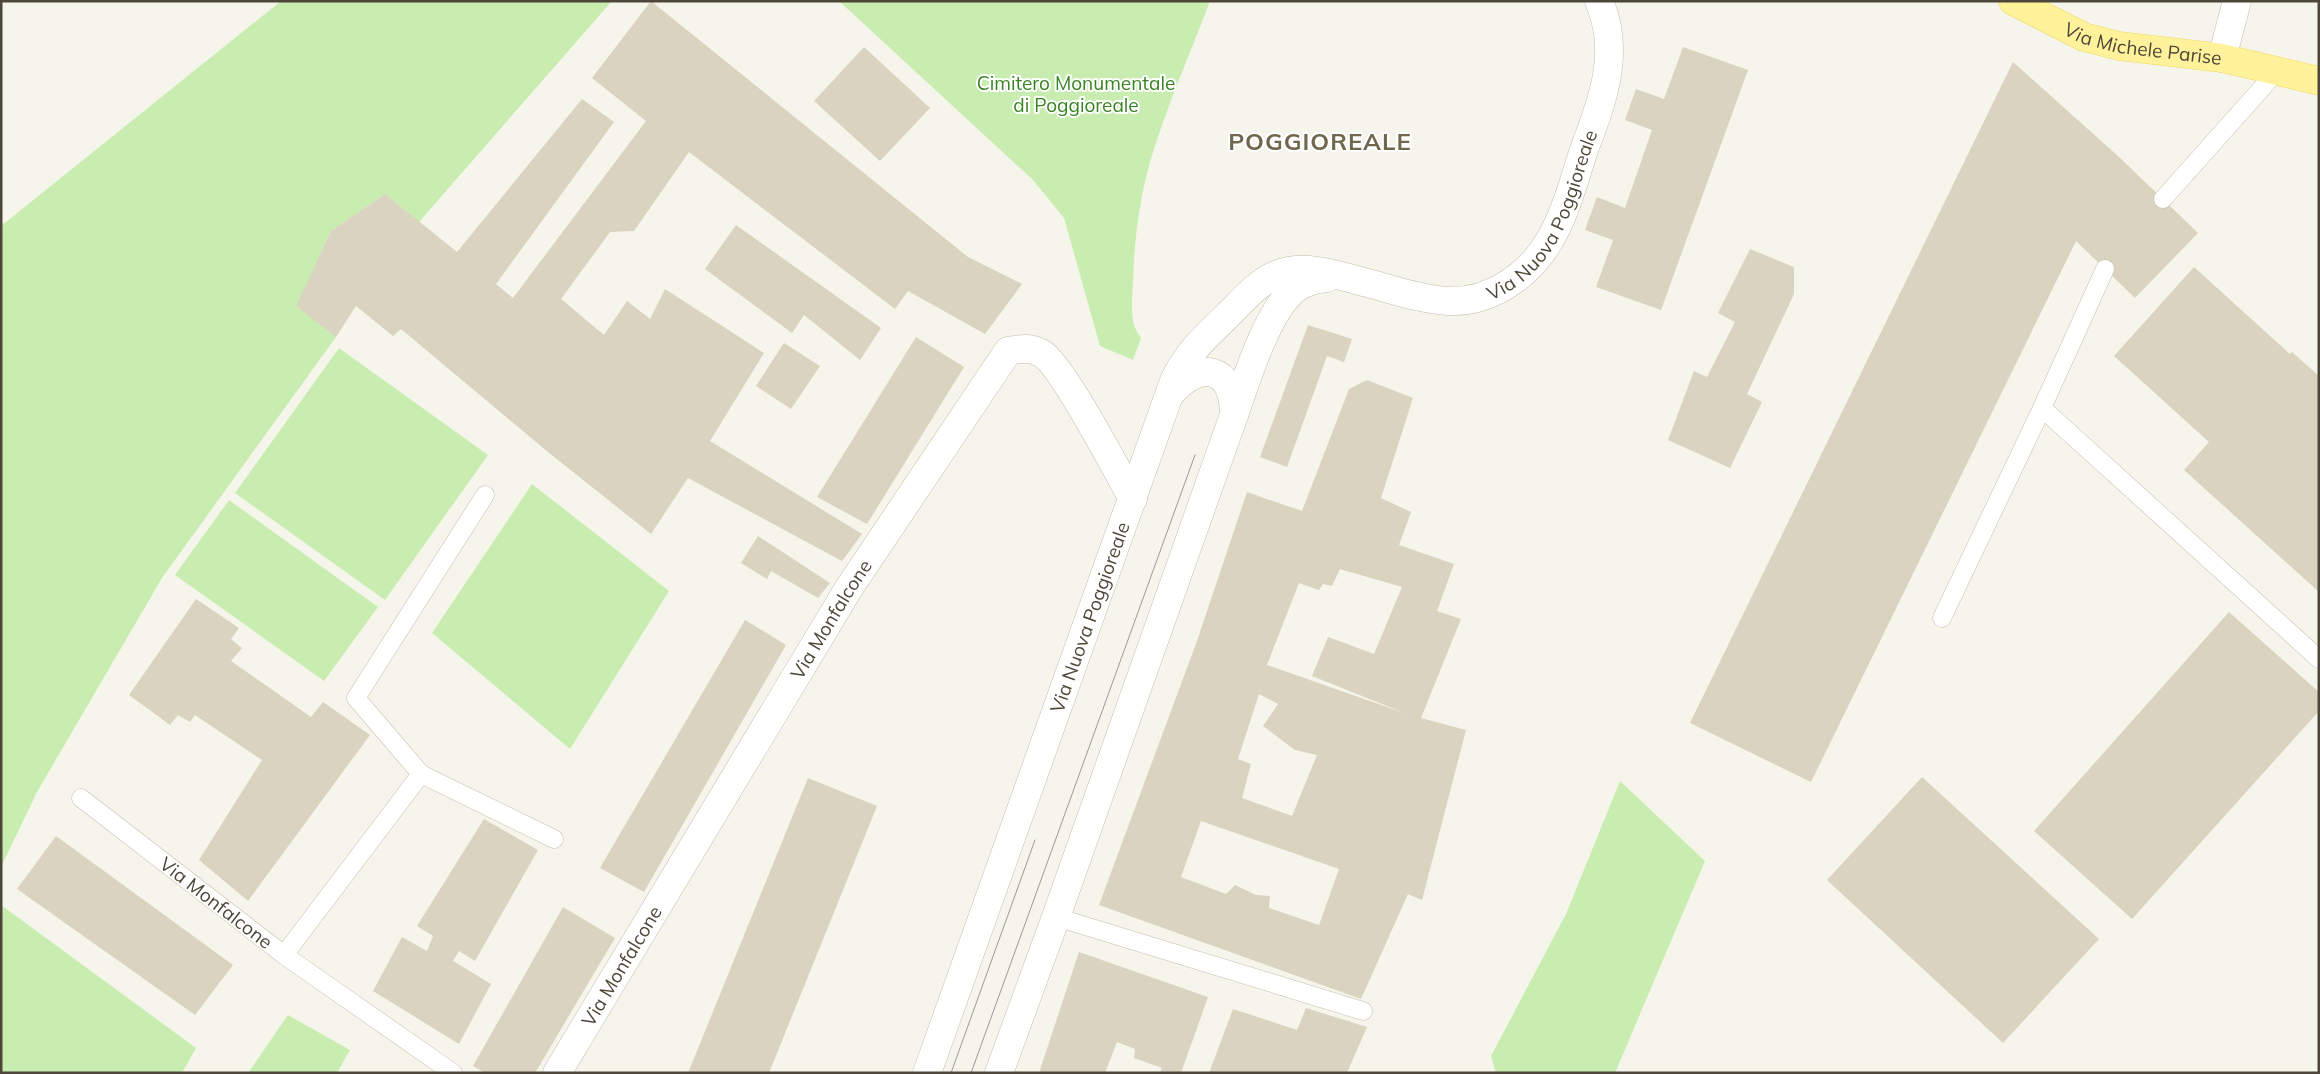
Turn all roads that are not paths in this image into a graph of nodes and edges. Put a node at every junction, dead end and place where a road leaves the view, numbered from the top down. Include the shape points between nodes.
1 (1599, 1) edge
2 (2013, 1) edge
3 (2237, 1) edge
4 (2222, 58) junction
5 (2278, 70) junction
6 (2319, 81) edge
7 (2163, 199) dead end
8 (2105, 269) dead end
9 (1358, 281) junction
10 (1170, 394) junction
11 (2042, 408) junction
12 (1234, 416) junction
13 (485, 495) dead end
14 (1133, 499) junction
15 (1942, 618) dead end
16 (2319, 659) edge
17 (421, 774) junction
18 (82, 798) dead end
19 (554, 839) dead end
20 (1056, 917) junction
21 (284, 955) junction
22 (1363, 1011) dead end
23 (453, 1073) edge
24 (557, 1073) edge
25 (927, 1073) edge
26 (999, 1073) edge

1 - 9 street, Via Nuova Poggioreale via 1609,37 1609,68 1602,100 1560,219 1532,264 1514,280 1470,300 1425,298
2 - 4 main road, Via Michele Parise via 2084,37 2119,46
3 - 4 street, Via Michele Parise
4 - 5 main road
5 - 6 main road
5 - 7 lane
8 - 11 lane
9 - 10 street, Via Nuova Poggioreale via 1324,272 1304,271 1279,274 1266,280 1195,348 1180,369
9 - 12 street, Via Nuova Poggioreale via 1316,280 1302,284 1283,300 1269,326
10 - 12 street via 1180,382 1194,374 1218,374 1234,398
10 - 14 street, Via Nuova Poggioreale
11 - 15 lane
11 - 16 lane
12 - 20 street, Via Nuova Poggioreale
13 - 17 lane via 356,698
14 - 24 street, Via Monfalcone via 1049,358 1026,348 1008,351 849,588
14 - 25 street, Via Nuova Poggioreale
17 - 19 lane
17 - 21 lane
18 - 21 lane, Via Monfalcone
20 - 22 lane
20 - 26 street, Via Nuova Poggioreale
21 - 23 lane, Via Monfalcone

